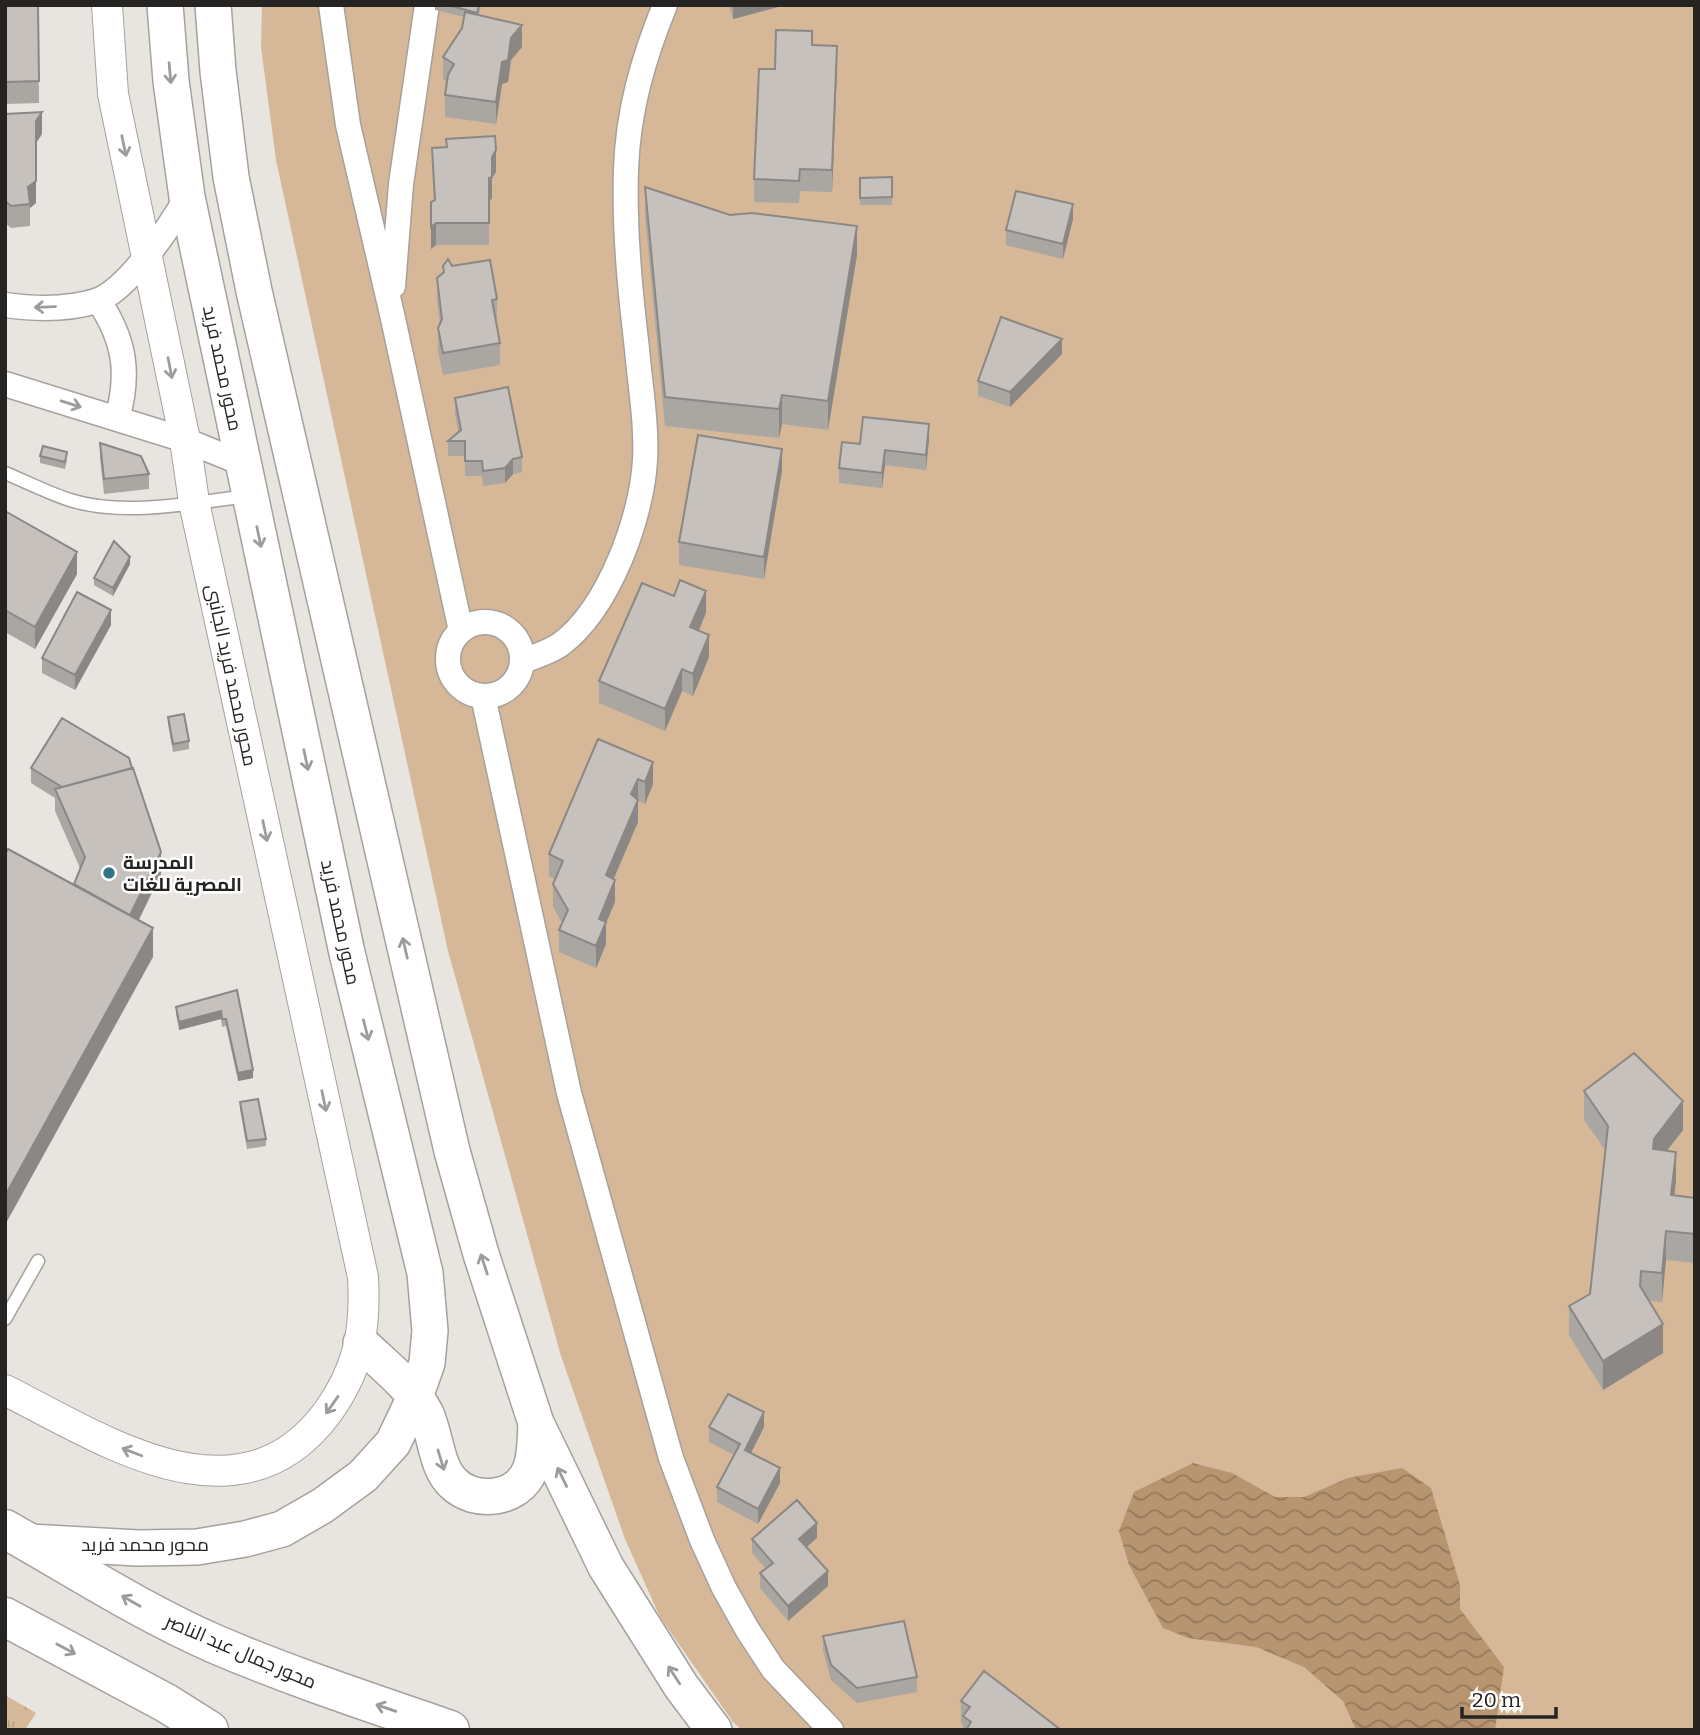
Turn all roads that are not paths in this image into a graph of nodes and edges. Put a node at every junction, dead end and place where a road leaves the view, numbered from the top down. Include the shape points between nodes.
1 (107, 5) edge
2 (165, 5) edge
3 (213, 5) edge
4 (331, 5) edge
5 (427, 5) edge
6 (665, 5) edge
7 (187, 197) junction
8 (147, 256) junction
9 (98, 300) junction
10 (5, 305) edge
11 (392, 314) junction
12 (5, 384) edge
13 (117, 419) junction
14 (185, 440) junction
15 (5, 473) edge
16 (247, 480) junction
17 (194, 502) junction
18 (461, 631) junction
19 (523, 660) junction
20 (483, 696) junction
21 (38, 1261) dead end
22 (5, 1319) edge
23 (361, 1343) junction
24 (5, 1390) edge
25 (415, 1397) junction
26 (536, 1423) junction
27 (17, 1536) edge
28 (8, 1622) edge
29 (209, 1730) edge
30 (450, 1730) edge
31 (714, 1730) edge
32 (831, 1730) edge

1 -> 8 street, محور محمد فريد الجانبى via 113,94
2 -> 7 main road, محور محمد فريد
26 -> 3 main road via 452,1151 254,291 231,177
4 - 11 street via 348,125
5 - 11 street via 401,184
6 - 19 street via 639,77 626,167 631,297 644,419 640,497 631,531 604,593 568,638
7 - 8 street
7 - 16 main road, محور محمد فريد
8 - 9 street
8 -> 14 street, محور محمد فريد الجانبى
9 -> 10 street via 55,307
9 - 13 street via 119,338 124,359
11 - 18 street
12 -> 13 street
13 - 14 street
14 - 16 street
14 - 17 street, محور محمد فريد الجانبى
15 - 17 lane via 72,501 102,506
16 - 17 lane
16 -> 25 main road, محور محمد فريد via 347,953 425,1273 430,1331 427,1363
17 -> 23 street, محور محمد فريد الجانبى via 363,1277
18 - 19 street via 473,624 502,625 521,646
18 - 20 street via 448,656 450,671 457,683
19 - 20 street via 511,687
20 - 32 street via 569,1093 671,1458 723,1588 747,1629 774,1669
21 - 22 lane
23 -> 24 street, محور محمد فريد الجانبى via 349,1377 314,1430 295,1448 248,1469 188,1470 154,1461
23 - 25 main road
25 -> 26 main road via 433,1431 447,1477 477,1496 502,1495 525,1481
25 - 27 main road, محور محمد فريد via 393,1443 363,1476 282,1529 197,1547 138,1548
31 -> 26 main road via 612,1577
30 -> 27 main road, محور جمال عبد الناصر via 215,1644
28 -> 29 main road

